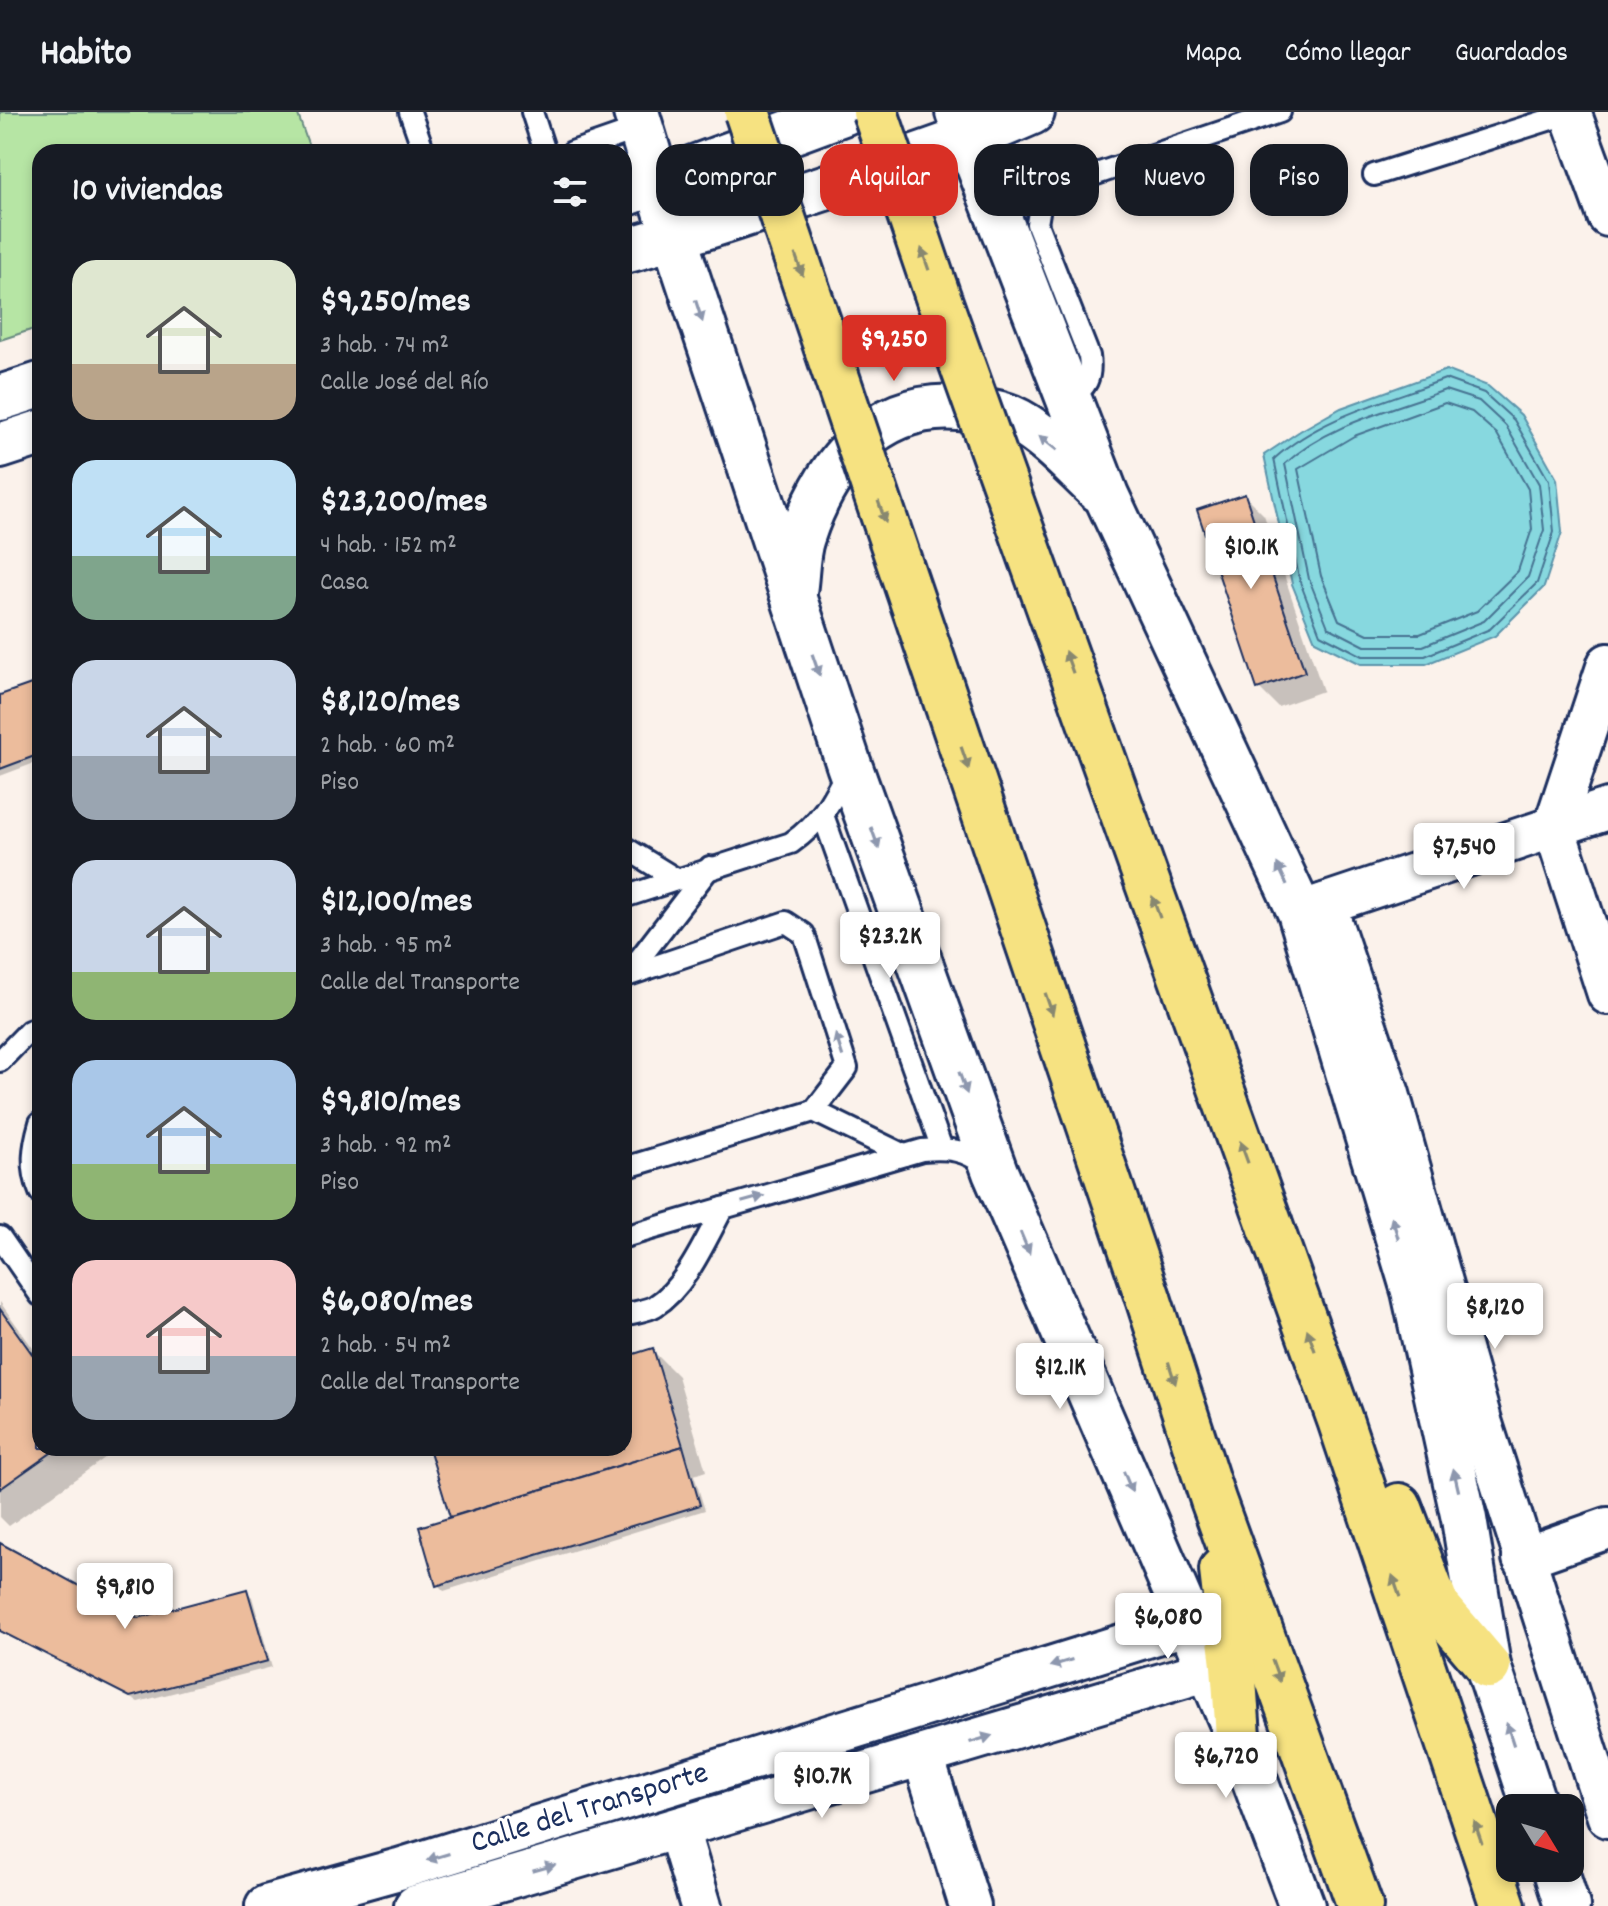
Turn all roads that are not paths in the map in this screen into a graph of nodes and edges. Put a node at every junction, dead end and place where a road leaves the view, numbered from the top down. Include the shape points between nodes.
1 (410, 112) edge
2 (532, 112) edge
3 (747, 112) edge
4 (845, 112) edge
5 (875, 112) edge
6 (1032, 112) edge
7 (1570, 112) edge
8 (1277, 113) edge
9 (638, 120) edge
10 (963, 125) edge
11 (421, 144) edge
12 (542, 144) edge
13 (588, 144) edge
14 (1374, 175) dead end
15 (641, 188) edge
16 (1606, 205) edge
17 (674, 237) junction
18 (632, 249) edge
19 (32, 388) edge
20 (0, 398) edge
21 (1069, 399) junction
22 (32, 436) edge
23 (0, 446) edge
24 (1106, 495) junction
25 (794, 599) junction
26 (1608, 664) edge
27 (849, 765) junction
28 (1608, 809) edge
29 (823, 815) junction
30 (1554, 827) junction
31 (632, 852) edge
32 (710, 867) junction
33 (676, 879) junction
34 (632, 894) edge
35 (1312, 908) junction
36 (632, 968) edge
37 (632, 974) edge
38 (1608, 994) edge
39 (32, 1030) edge
40 (0, 1061) edge
41 (814, 1111) junction
42 (942, 1149) junction
43 (904, 1155) junction
44 (632, 1166) edge
45 (995, 1172) junction
46 (723, 1208) junction
47 (632, 1235) edge
48 (0, 1237) edge
49 (32, 1283) edge
50 (1428, 1285) junction
51 (632, 1313) edge
52 (1340, 1420) junction
53 (1213, 1500) junction
54 (1608, 1528) edge
55 (1523, 1558) junction
56 (1189, 1624) junction
57 (1488, 1666) junction
58 (1209, 1670) junction
59 (1238, 1736) junction
60 (923, 1756) junction
61 (1530, 1794) edge
62 (1608, 1817) edge
63 (678, 1829) junction
64 (1559, 1882) edge
65 (266, 1906) edge
66 (415, 1906) edge
67 (701, 1906) edge
68 (970, 1906) edge
69 (1302, 1906) edge
70 (1360, 1906) edge
71 (1503, 1906) edge
72 (1567, 1906) edge

1 - 11 lane
2 - 12 lane
3 -> 53 highway, bridge
4 - 15 main road
52 -> 5 highway, bridge
6 - 10 main road
7 - 14 lane
7 - 16 street
8 - 21 lane via 1058,187 1041,200 1037,224 1089,356 1091,373 1083,389
9 - 13 lane
9 - 15 main road
10 - 17 main road via 845,181
10 - 21 main road
15 - 17 main road
17 - 18 main road
17 -> 25 main road
19 - 20 main road
21 - 24 main road
22 - 23 main road
24 -> 25 main road via 1017,420 948,407 918,410 874,427 835,468 801,540
35 -> 24 main road
25 -> 27 main road
26 - 30 street
27 - 29 lane
27 -> 45 main road
28 - 30 street
29 - 32 lane via 791,843
29 - 42 lane
30 - 35 street
30 - 38 street
31 - 33 lane
32 - 33 lane
32 - 36 lane
33 - 34 lane
35 - 50 main road
41 -> 37 lane via 847,1068 804,934 786,922
39 - 40 lane
41 - 43 lane
41 - 44 lane
42 - 43 lane
42 - 45 lane via 968,1153
46 -> 43 lane
45 -> 56 main road
46 - 47 lane
46 - 51 lane via 675,1286 654,1307
48 - 49 lane
50 - 55 street via 1482,1424
57 -> 50 main road
52 - 57 highway via 1386,1470 1437,1606
71 -> 52 highway
53 - 59 highway
53 -> 70 highway
54 - 55 street
55 - 62 street
56 - 58 main road
56 -> 65 street, Calle del Transporte
61 -> 57 main road
58 - 59 main road
60 -> 58 street, Calle del Transporte
59 - 69 main road
60 - 63 street, Calle del Transporte
60 - 68 street
66 -> 63 street, Calle del Transporte
63 - 67 street
64 - 72 main road

